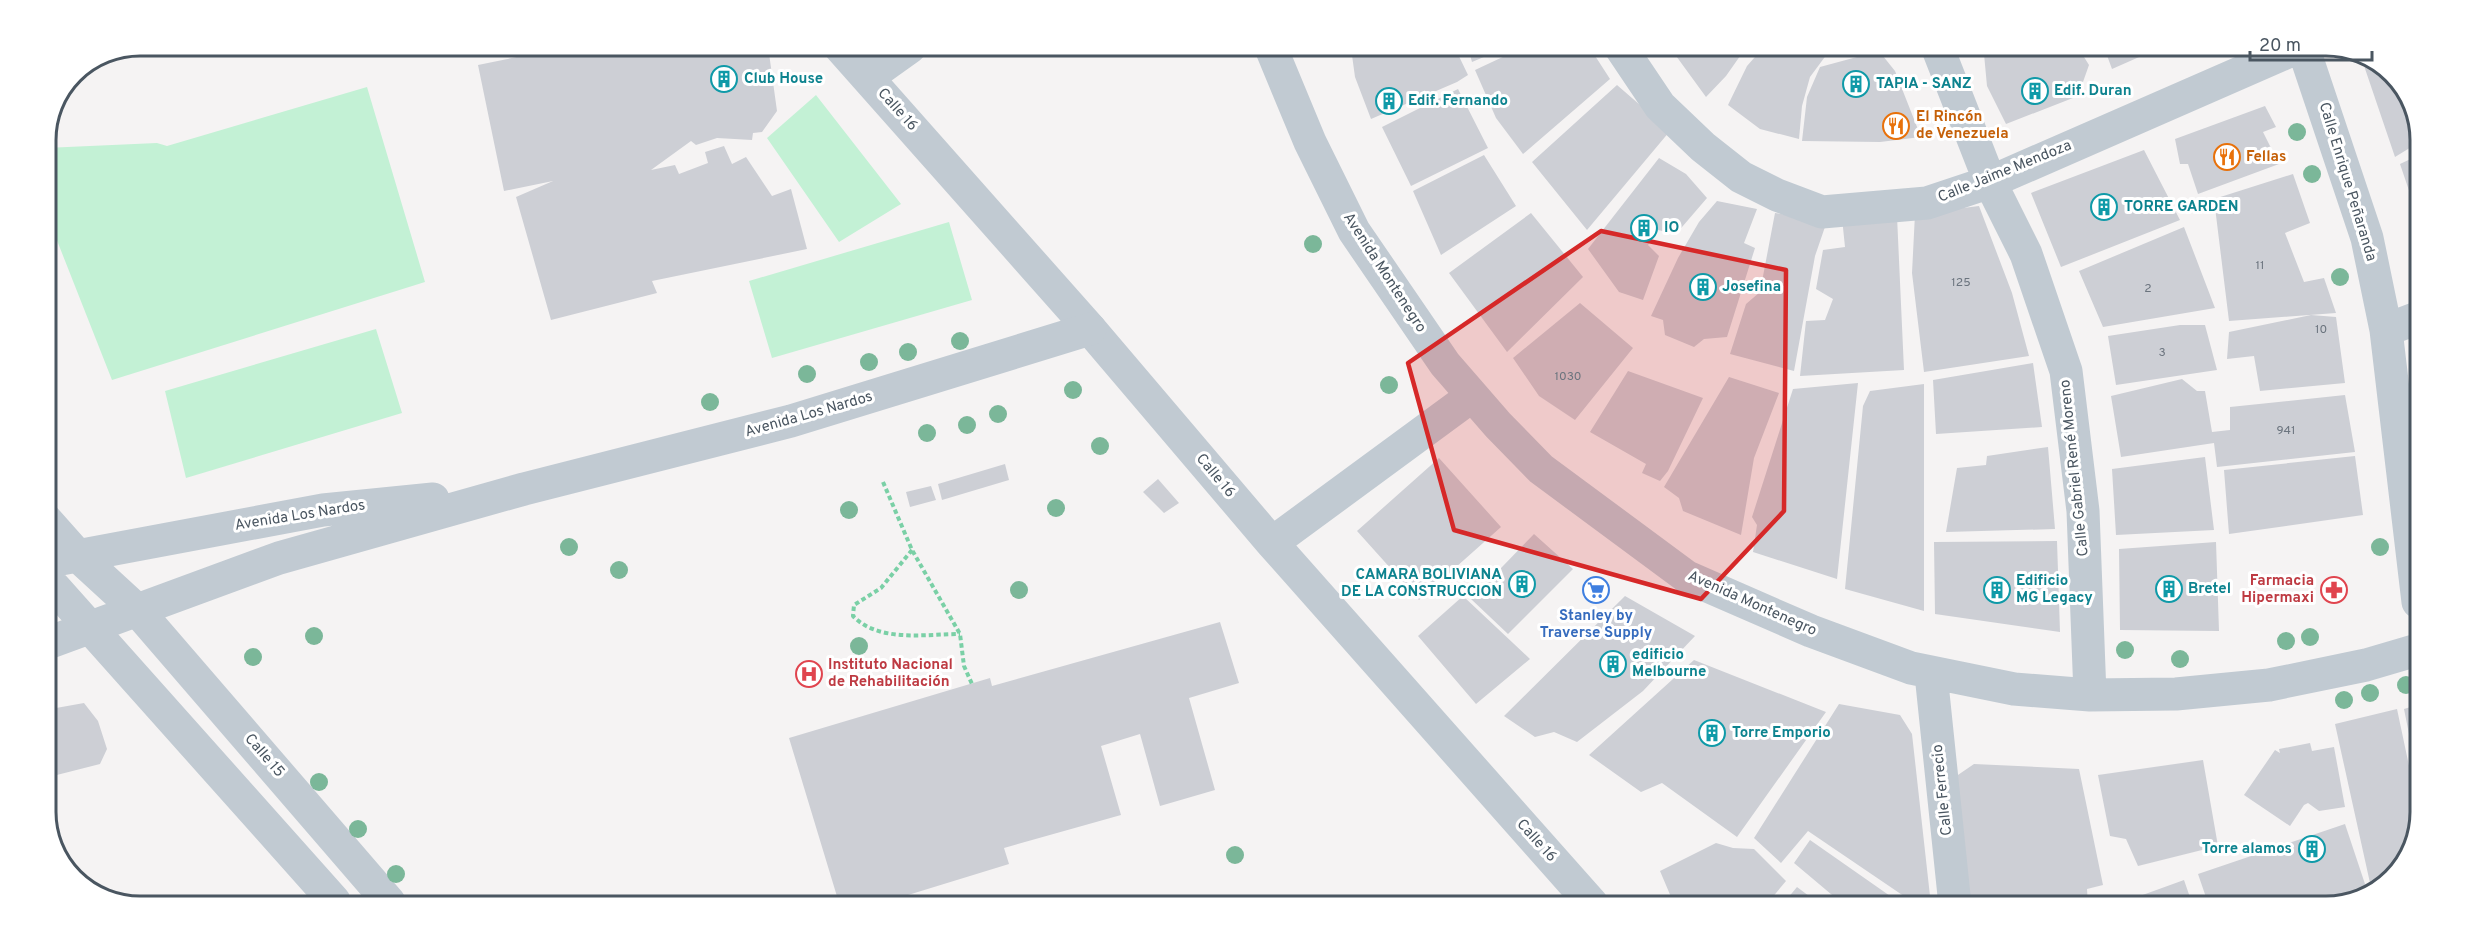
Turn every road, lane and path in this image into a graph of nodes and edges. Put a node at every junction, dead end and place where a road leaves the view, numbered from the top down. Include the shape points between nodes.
1 (848, 56) edge
2 (897, 56) edge
3 (1274, 56) edge
4 (1626, 56) edge
5 (1941, 56) edge
6 (2278, 56) edge
7 (2306, 56) edge
8 (868, 77) junction
9 (1990, 182) junction
10 (2410, 320) edge
11 (1090, 329) junction
12 (2386, 330) junction
13 (1472, 396) junction
14 (883, 482) dead end
15 (524, 489) junction
16 (56, 531) edge
17 (2410, 534) edge
18 (1272, 543) junction
19 (912, 550) junction
20 (77, 555) junction
21 (56, 560) edge
22 (56, 589) edge
23 (138, 611) junction
24 (92, 627) junction
25 (960, 634) junction
26 (56, 640) edge
27 (2410, 652) edge
28 (1931, 674) junction
29 (972, 684) dead end
30 (2091, 695) junction
31 (330, 896) edge
32 (384, 896) edge
33 (1585, 896) edge
34 (1955, 896) edge

1 - 8 street, Calle 16
2 - 8 street
3 - 13 street, Avenida Montenegro via 1310,142 1354,231 1413,320
4 - 9 street, Calle Jaime Mendoza via 1660,106 1703,147 1741,177 1822,212 1927,203
5 - 9 street, Calle Gabriel René Moreno
6 - 9 street, Calle Jaime Mendoza
7 - 12 street, Calle Enrique Peñaranda via 2367,238
8 - 11 street, Calle 16
9 - 30 street, Calle Gabriel René Moreno via 2026,254 2066,371 2083,512
10 - 12 street
11 - 15 street, Avenida Los Nardos via 791,421
11 - 18 street, Calle 16
12 - 17 street, Calle Enrique Peñaranda
13 - 18 street
13 - 28 street, Avenida Montenegro via 1541,469 1687,577 1811,632
14 - 19 path
15 - 20 street, Avenida Los Nardos via 323,510
15 - 23 street, Avenida Los Nardos via 279,558
16 - 20 street
18 - 33 street, Calle 16
19 - 25 path
19 - 25 path via 881,588 854,604 853,616 861,625 888,634
20 - 21 street, Avenida Los Nardos
20 - 23 street, Calle 15
22 - 24 street
23 - 24 street, Avenida Los Nardos
23 - 32 street, Calle 15
24 - 26 street, Avenida Los Nardos
24 - 31 street
25 - 29 path via 964,666
27 - 30 street, Avenida Montenegro via 2269,685 2176,694
28 - 30 street, Avenida Montenegro via 2014,689
28 - 34 street, Calle Ferrecio

